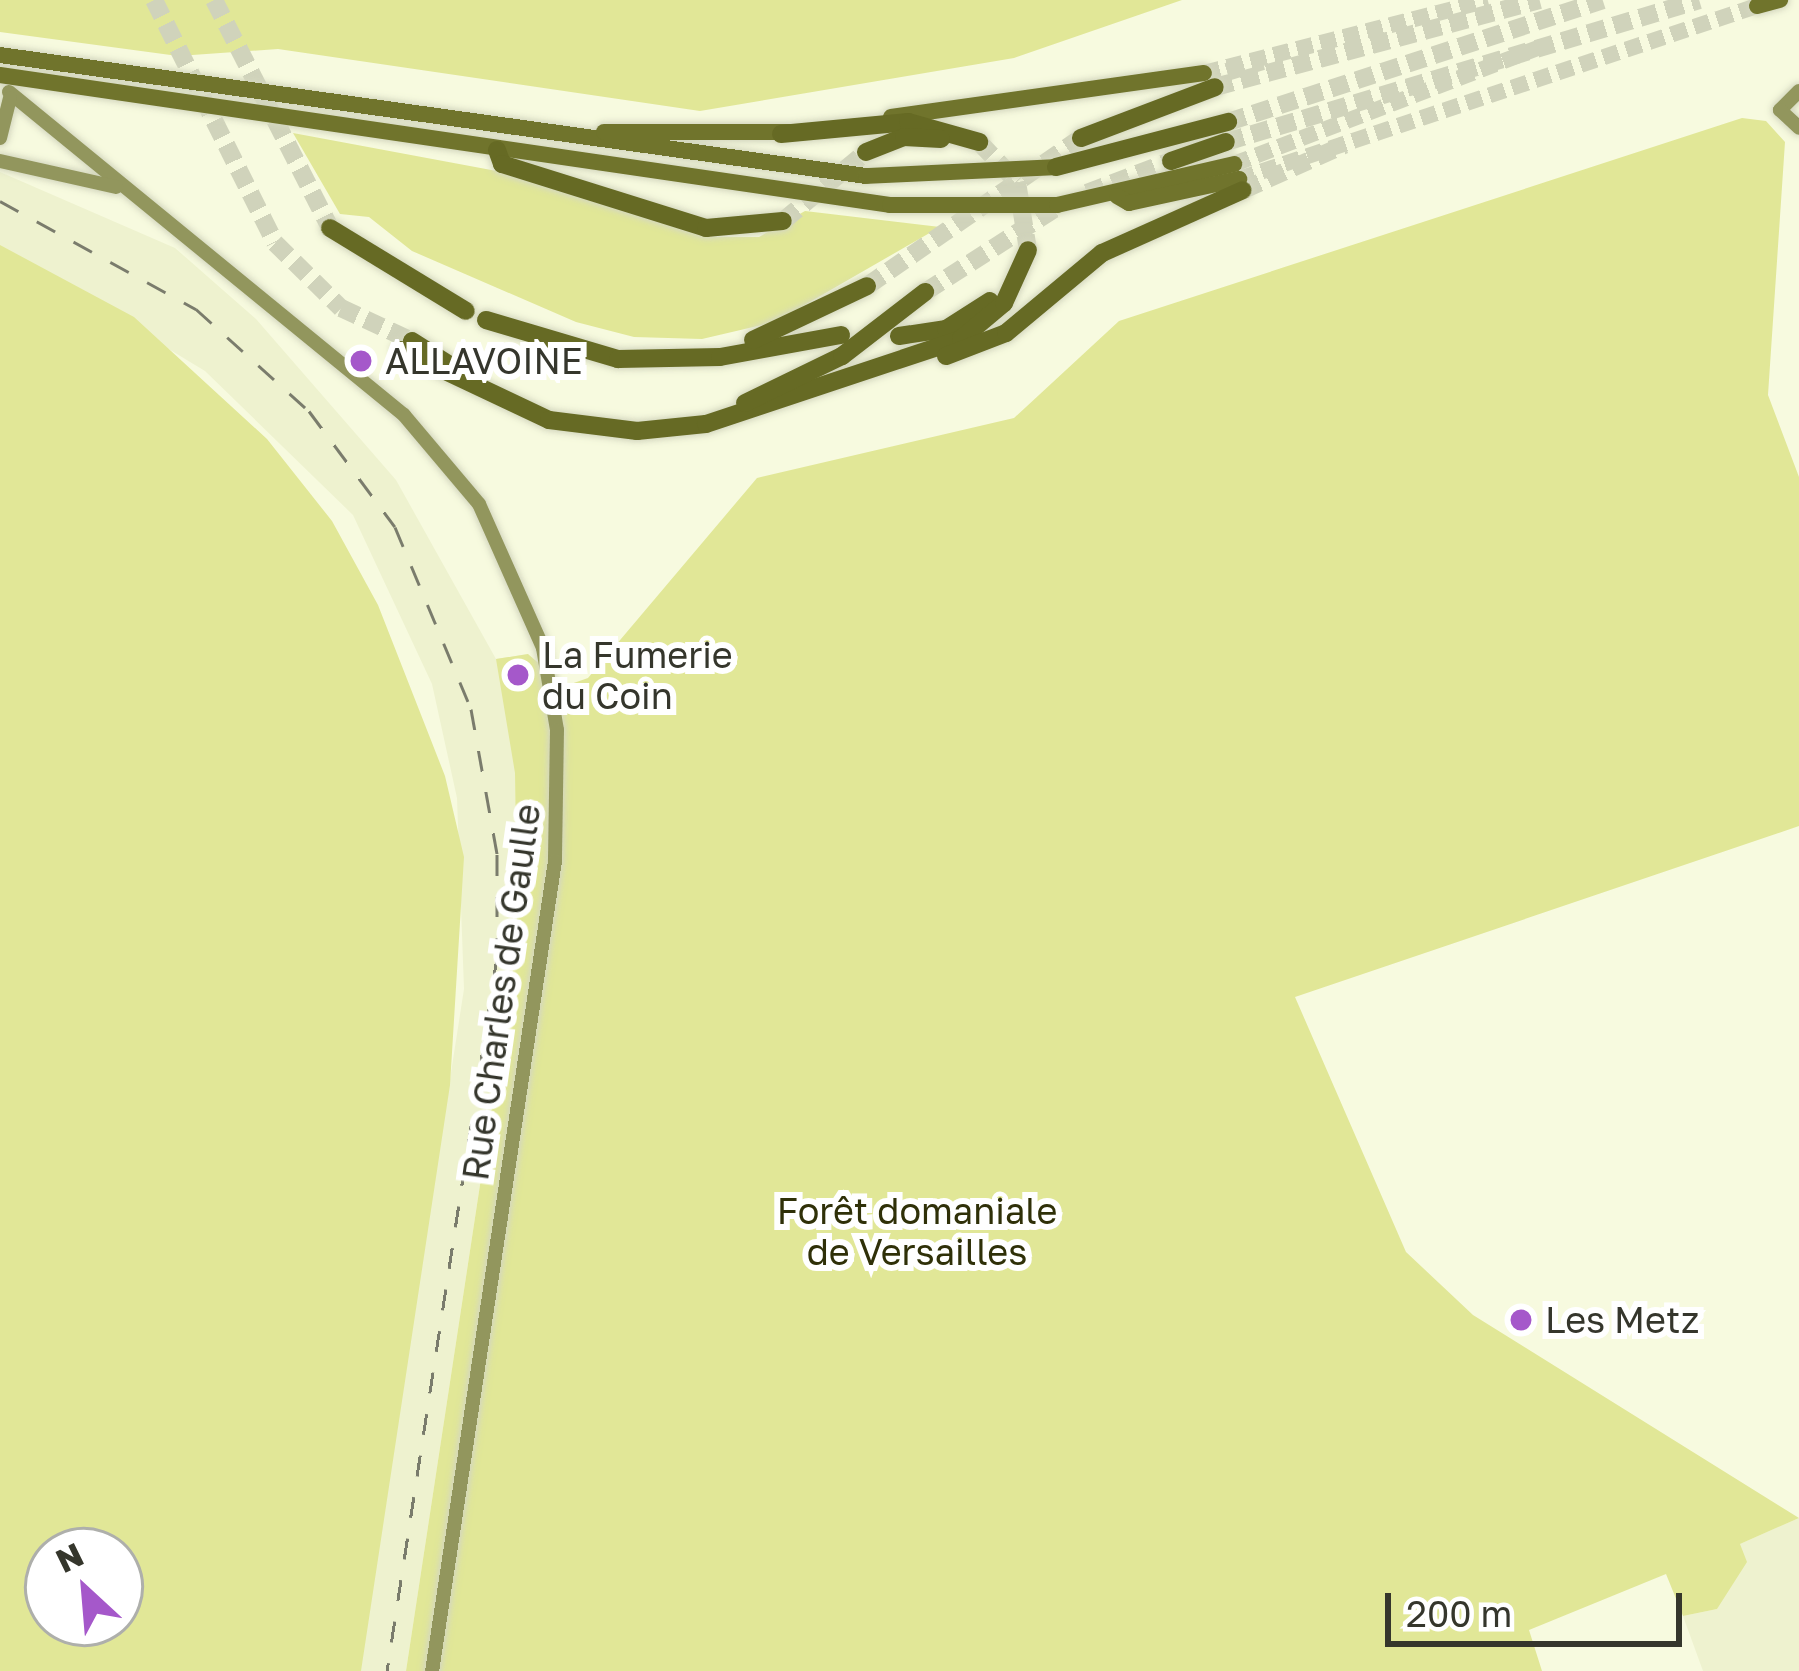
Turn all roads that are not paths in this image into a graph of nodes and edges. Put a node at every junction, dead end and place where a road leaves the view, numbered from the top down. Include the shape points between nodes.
1 (1780, 0) edge
2 (1757, 6) dead end
3 (0, 43) edge
4 (0, 55) edge
5 (0, 75) edge
6 (1208, 79) joint
7 (30, 80) junction
8 (4, 88) edge
9 (1799, 91) edge
10 (254, 92) junction
11 (1799, 128) edge
12 (781, 134) junction
13 (1077, 136) tunnel mouth
14 (586, 137) junction
15 (0, 138) edge
16 (497, 150) junction
17 (866, 152) tunnel mouth
18 (0, 161) edge
19 (1171, 161) tunnel mouth
20 (1056, 167) joint
21 (1239, 178) joint
22 (137, 196) junction
23 (783, 220) tunnel mouth
24 (330, 228) tunnel mouth
25 (867, 286) tunnel mouth
26 (925, 292) tunnel mouth
27 (466, 311) dead end
28 (486, 320) dead end
29 (841, 335) dead end
30 (899, 336) dead end
31 (658, 358) junction
32 (808, 395) junction
33 (432, 1671) edge

1 - 2 highway
3 - 10 highway
4 - 10 highway
5 - 7 highway
6 - 12 highway
6 - 13 highway
7 - 8 highway
7 - 16 highway
8 - 15 main road
8 - 22 main road, Rue Charles de Gaulle
9 - 11 main road via 1780,110
10 - 14 highway
12 - 14 highway
12 - 17 highway via 908,122 973,146 915,136
14 - 20 highway via 902,178
16 - 21 highway via 890,205 1116,195 1129,203
16 - 23 highway via 502,164 706,228
18 - 22 main road, Rue Charles de Gaulle
19 - 20 highway via 1227,132
21 - 32 highway via 1102,253 995,339
22 - 33 main road, Rue Charles de Gaulle via 421,432 506,552 551,686 555,861
24 - 27 highway
25 - 31 highway via 791,328
26 - 32 highway via 797,383 679,417 528,402 406,345 496,402 592,428 682,428
28 - 31 highway via 569,349
29 - 31 highway
30 - 32 highway via 982,309 1022,249 1004,303 974,331

